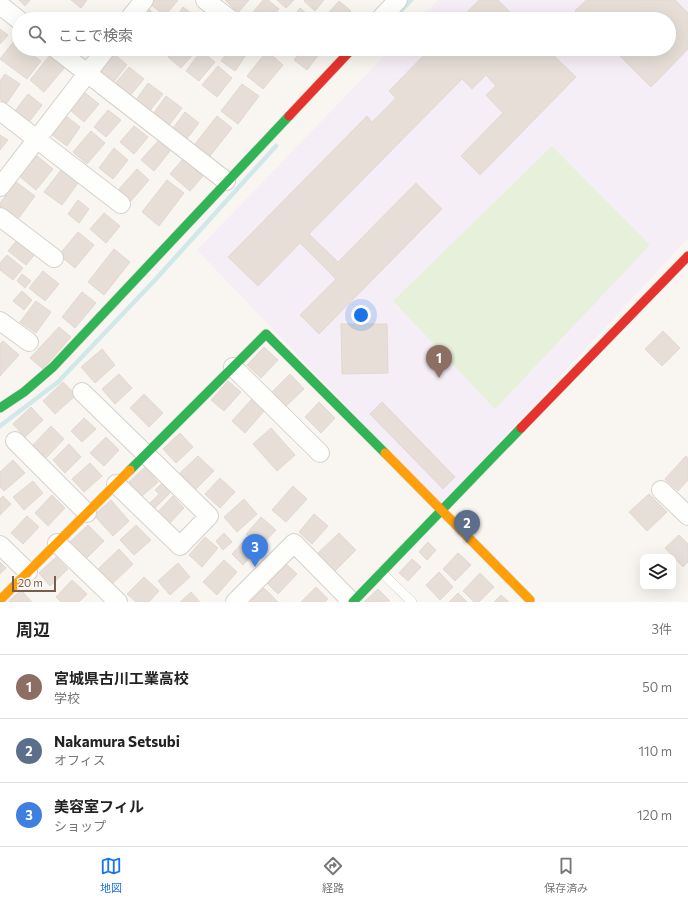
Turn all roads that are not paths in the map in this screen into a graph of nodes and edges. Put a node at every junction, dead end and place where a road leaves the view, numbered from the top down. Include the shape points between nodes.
1 (205, 0) edge
2 (398, 0) edge
3 (0, 5) edge
4 (221, 12) edge
5 (387, 12) edge
6 (12, 14) edge
7 (65, 56) edge
8 (101, 56) edge
9 (345, 56) edge
10 (88, 73) junction
11 (0, 112) edge
12 (36, 140) junction
13 (226, 181) junction
14 (0, 187) edge
15 (121, 204) dead end
16 (0, 217) edge
17 (688, 256) edge
18 (54, 258) dead end
19 (0, 321) edge
20 (29, 342) dead end
21 (233, 366) junction
22 (82, 392) dead end
23 (0, 408) edge
24 (14, 441) dead end
25 (320, 453) dead end
26 (146, 454) junction
27 (116, 484) junction
28 (661, 490) dead end
29 (441, 511) junction
30 (87, 513) junction
31 (688, 516) edge
32 (57, 543) junction
33 (0, 545) edge
34 (28, 572) junction
35 (381, 572) junction
36 (0, 600) edge
37 (530, 600) dead end
38 (118, 602) edge
39 (234, 602) edge
40 (352, 602) edge
41 (412, 602) edge

1 - 4 street
2 - 5 street
3 - 6 street
7 - 10 street
8 - 10 street
9 - 13 street
10 - 12 street
10 - 13 street
11 - 12 street
12 - 14 street
12 - 15 street
13 - 23 street via 53,367 24,392
16 - 18 street
17 - 29 street
19 - 20 street
21 - 25 street
21 - 26 street
21 - 29 street via 266,334
22 - 26 street
24 - 30 street
26 - 27 street
26 - 27 street via 209,516 180,546
27 - 30 street
28 - 31 street
29 - 35 street
29 - 37 street
30 - 32 street
32 - 34 street
32 - 38 street
33 - 34 street
34 - 36 street
35 - 40 street
35 - 41 lane
39 - 40 street via 294,543

